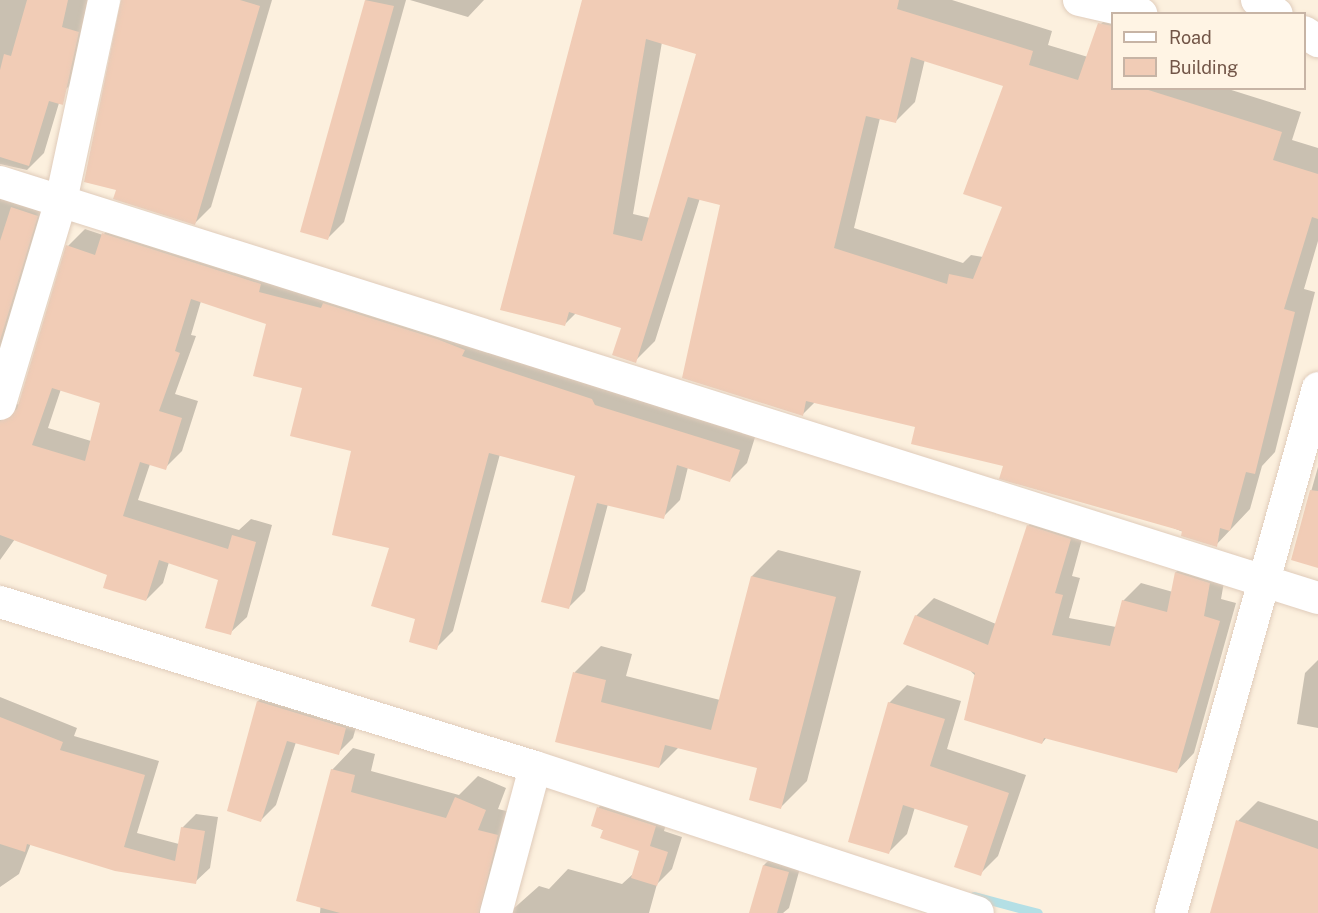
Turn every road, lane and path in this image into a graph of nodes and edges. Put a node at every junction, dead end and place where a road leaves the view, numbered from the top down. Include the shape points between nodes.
1 (104, 0) edge
2 (1079, 0) edge
3 (1257, 0) edge
4 (1133, 12) edge
5 (1274, 12) edge
6 (0, 182) edge
7 (61, 201) junction
8 (1318, 388) edge
9 (0, 404) edge
10 (1267, 584) junction
11 (1318, 598) edge
12 (0, 602) edge
13 (534, 767) junction
14 (496, 913) edge
15 (978, 913) edge
16 (1171, 913) edge

1 - 7 street
2 - 4 street
3 - 5 street
6 - 7 street
7 - 9 street
7 - 10 street
8 - 10 street
10 - 11 street
10 - 16 street
12 - 13 street
13 - 14 street
13 - 15 street

